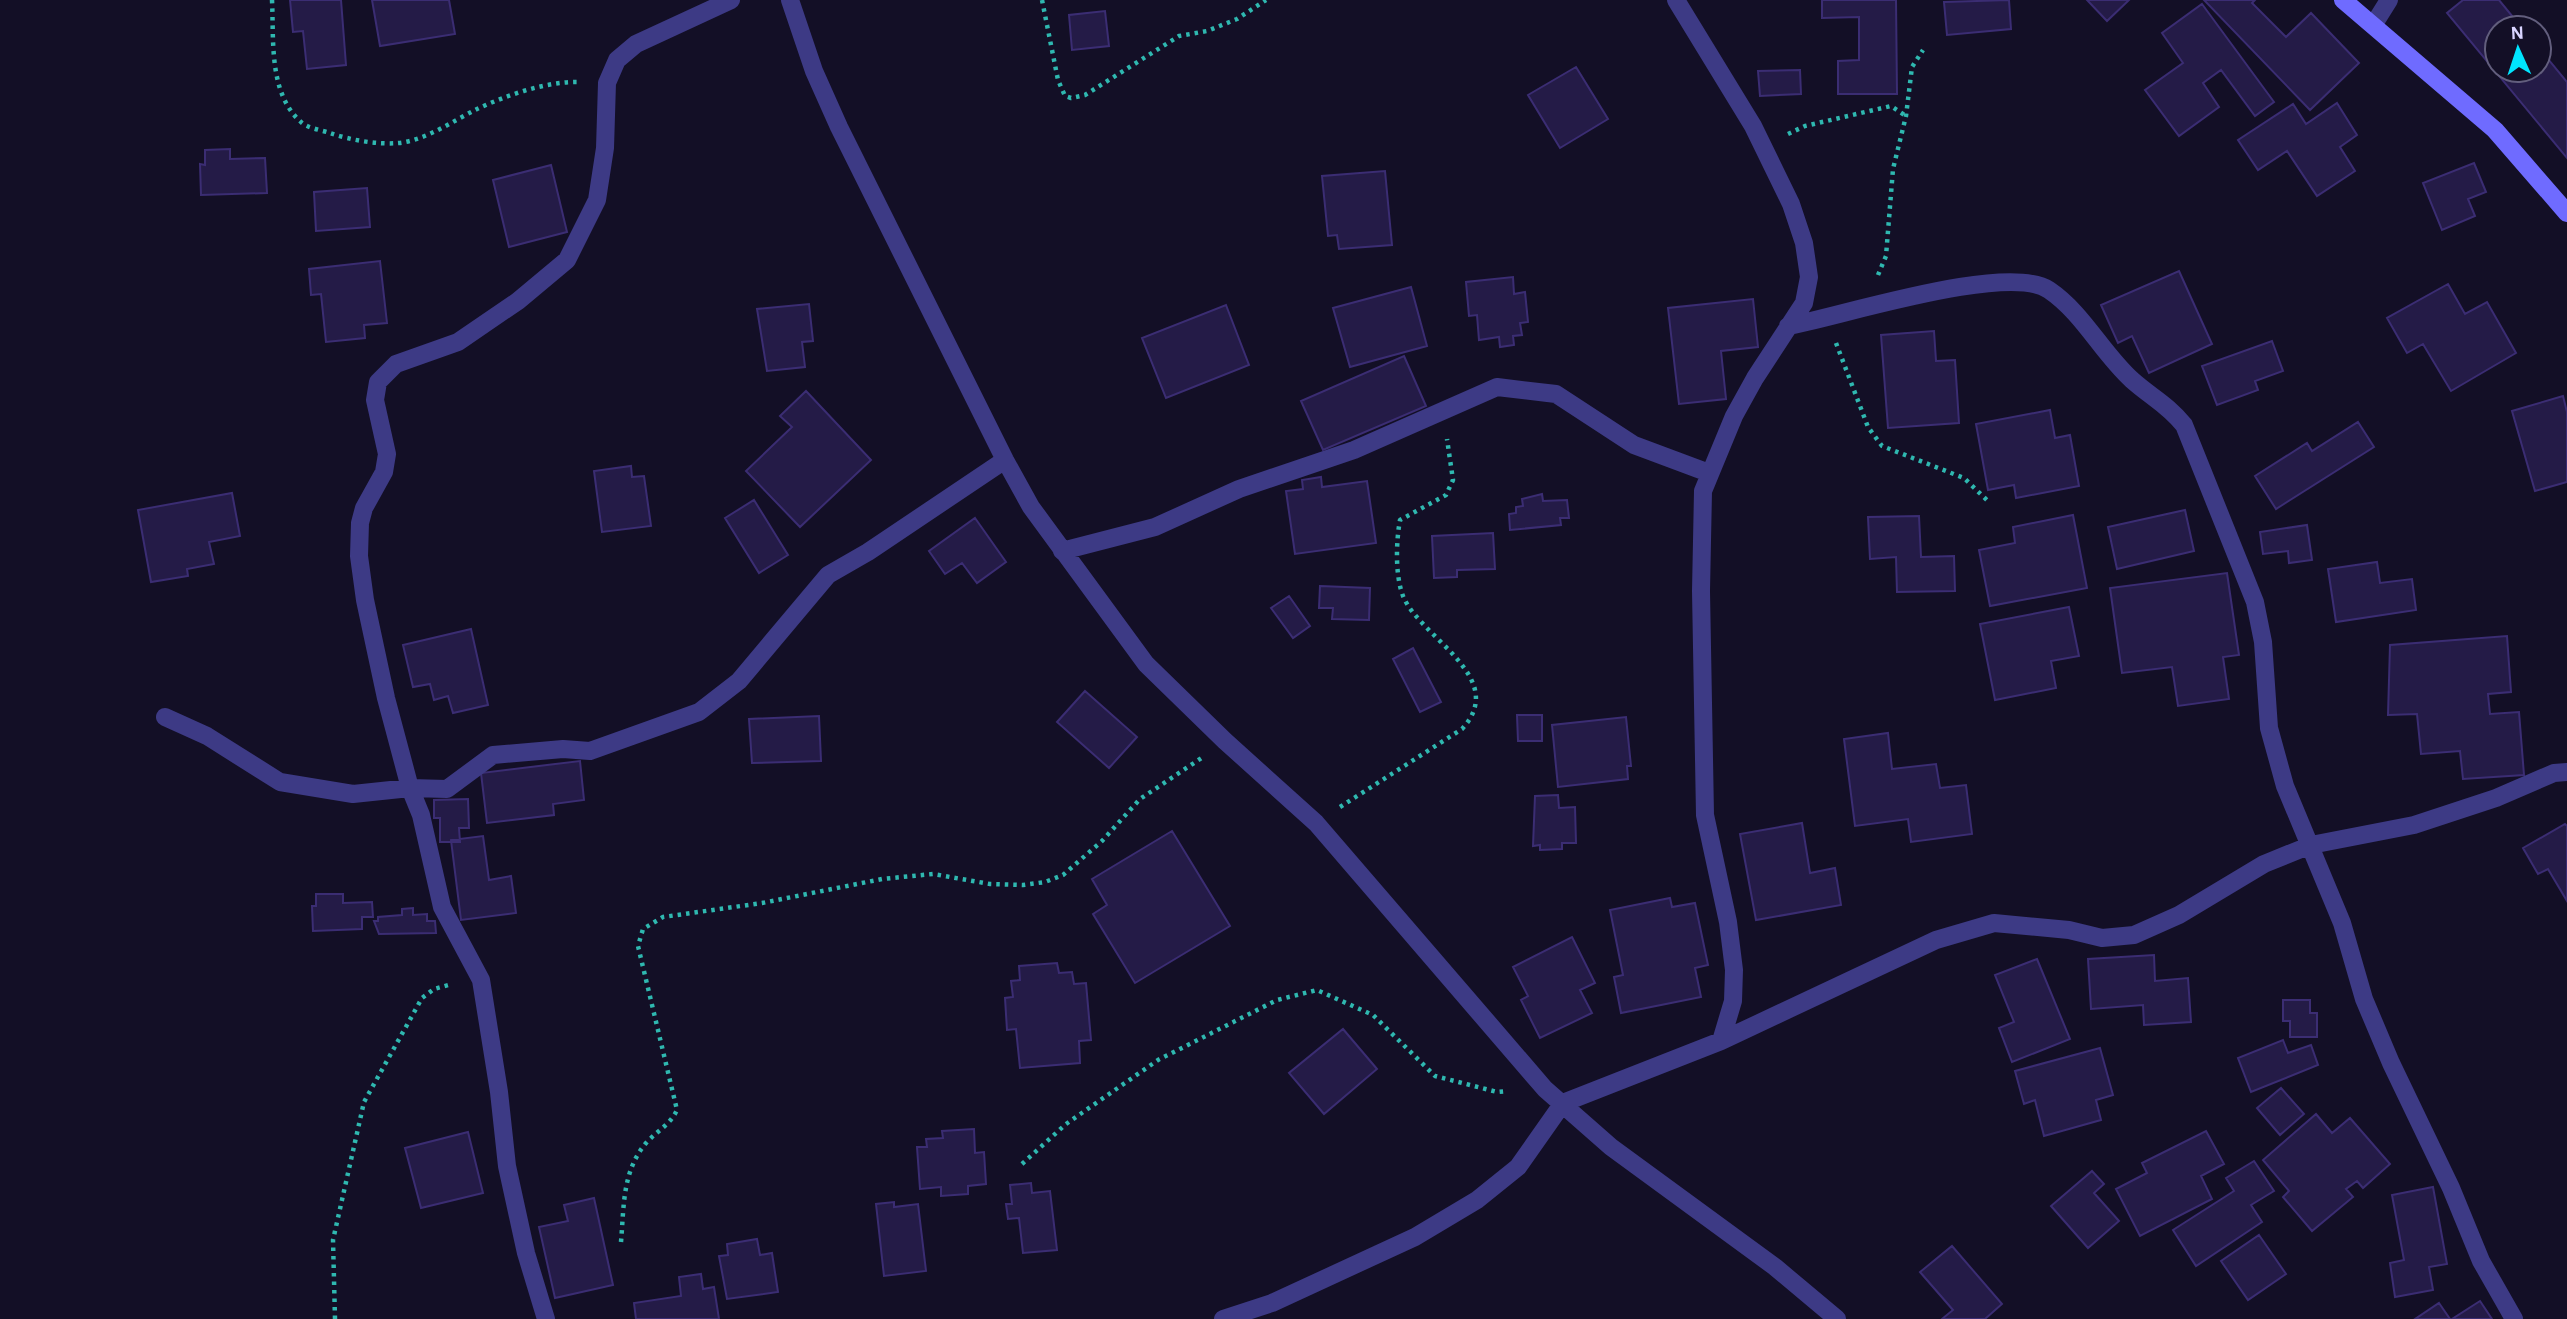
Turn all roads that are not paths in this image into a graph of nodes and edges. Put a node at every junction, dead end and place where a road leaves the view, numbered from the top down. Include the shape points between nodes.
1 (732, 0) edge
2 (790, 0) edge
3 (1676, 0) edge
4 (2343, 0) edge
5 (2389, 0) edge
6 (2374, 24) junction
7 (2567, 213) edge
8 (1787, 326) junction
9 (1005, 460) junction
10 (1709, 472) junction
11 (1062, 551) junction
12 (165, 717) dead end
13 (2567, 772) edge
14 (410, 788) junction
15 (2311, 845) junction
16 (1721, 1041) junction
17 (1563, 1103) junction
18 (546, 1319) edge
19 (1223, 1319) edge
20 (1838, 1319) edge
21 (2514, 1319) edge

1 - 14 street via 636,44 617,60 607,83 605,148 597,200 567,260 458,342 396,364 378,383 375,400 387,454 384,472 364,508 359,556 386,698
2 - 9 street via 839,127
3 - 8 street via 1754,127 1791,204 1809,277 1804,303
4 - 6 main road
5 - 6 street
6 - 7 main road via 2495,130
8 - 10 street via 1755,377
8 - 15 street via 1981,284 2047,288 2131,379 2167,404 2184,425 2255,602 2275,755
9 - 11 street
9 - 14 street via 828,575 739,681 699,712 590,751 493,755 447,789
10 - 11 street via 1634,444 1556,394 1497,387 1354,450 1239,489 1155,527
10 - 16 street via 1703,491 1701,591 1705,815 1734,970 1733,1001
11 - 17 street via 1146,664 1316,823 1545,1089
12 - 14 street via 207,736 281,782 353,794
13 - 15 street via 2414,825
14 - 18 street via 421,815 442,907 481,980 506,1166
15 - 16 street via 2264,864 2179,915 2134,935 2102,939 2069,930 1994,923 1936,940
15 - 21 street via 2391,1063 2481,1261
16 - 17 street
17 - 19 street via 1518,1167 1477,1200 1415,1237 1272,1303
17 - 20 street via 1611,1147

